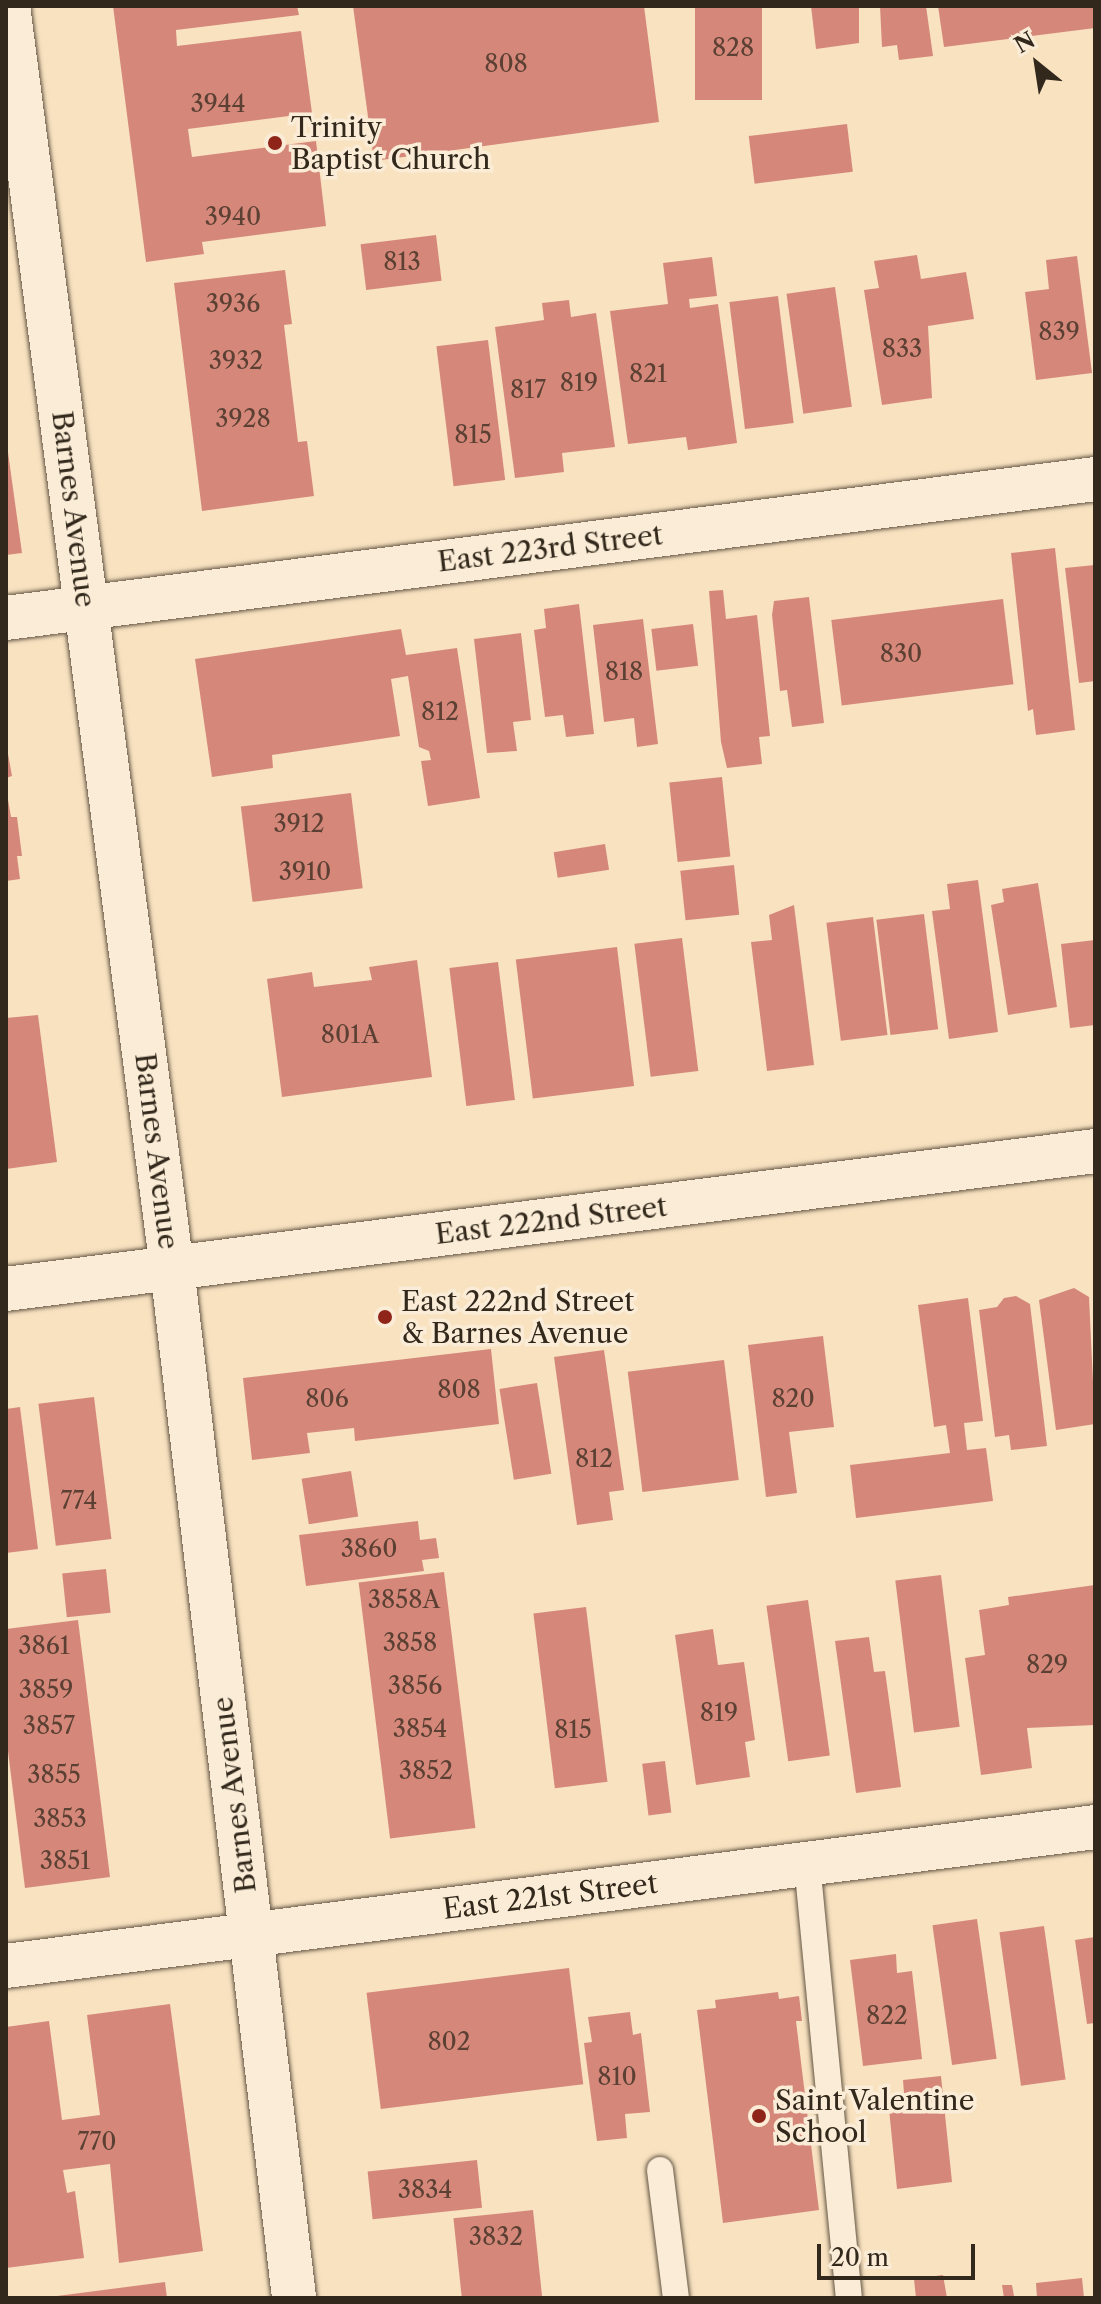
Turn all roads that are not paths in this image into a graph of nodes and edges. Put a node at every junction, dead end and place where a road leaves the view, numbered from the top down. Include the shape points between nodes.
1 (8, 6) edge
2 (1095, 479) edge
3 (87, 607) junction
4 (6, 618) edge
5 (1095, 1151) edge
6 (172, 1268) junction
7 (6, 1289) edge
8 (1095, 1827) edge
9 (807, 1863) junction
10 (250, 1935) junction
11 (6, 1966) edge
12 (660, 2170) dead end
13 (294, 2298) edge
14 (676, 2298) edge
15 (849, 2298) edge

1 - 3 street, Barnes Avenue
2 - 3 street, East 223rd Street
3 - 4 street, East 223rd Street
3 - 6 street, Barnes Avenue
5 - 6 street, East 222nd Street
6 - 7 street, East 222nd Street
6 - 10 street, Barnes Avenue
8 - 9 street, East 221st Street
9 - 10 street, East 221st Street
9 - 15 lane
10 - 11 street, East 221st Street
10 - 13 street, Barnes Avenue
12 - 14 lane

